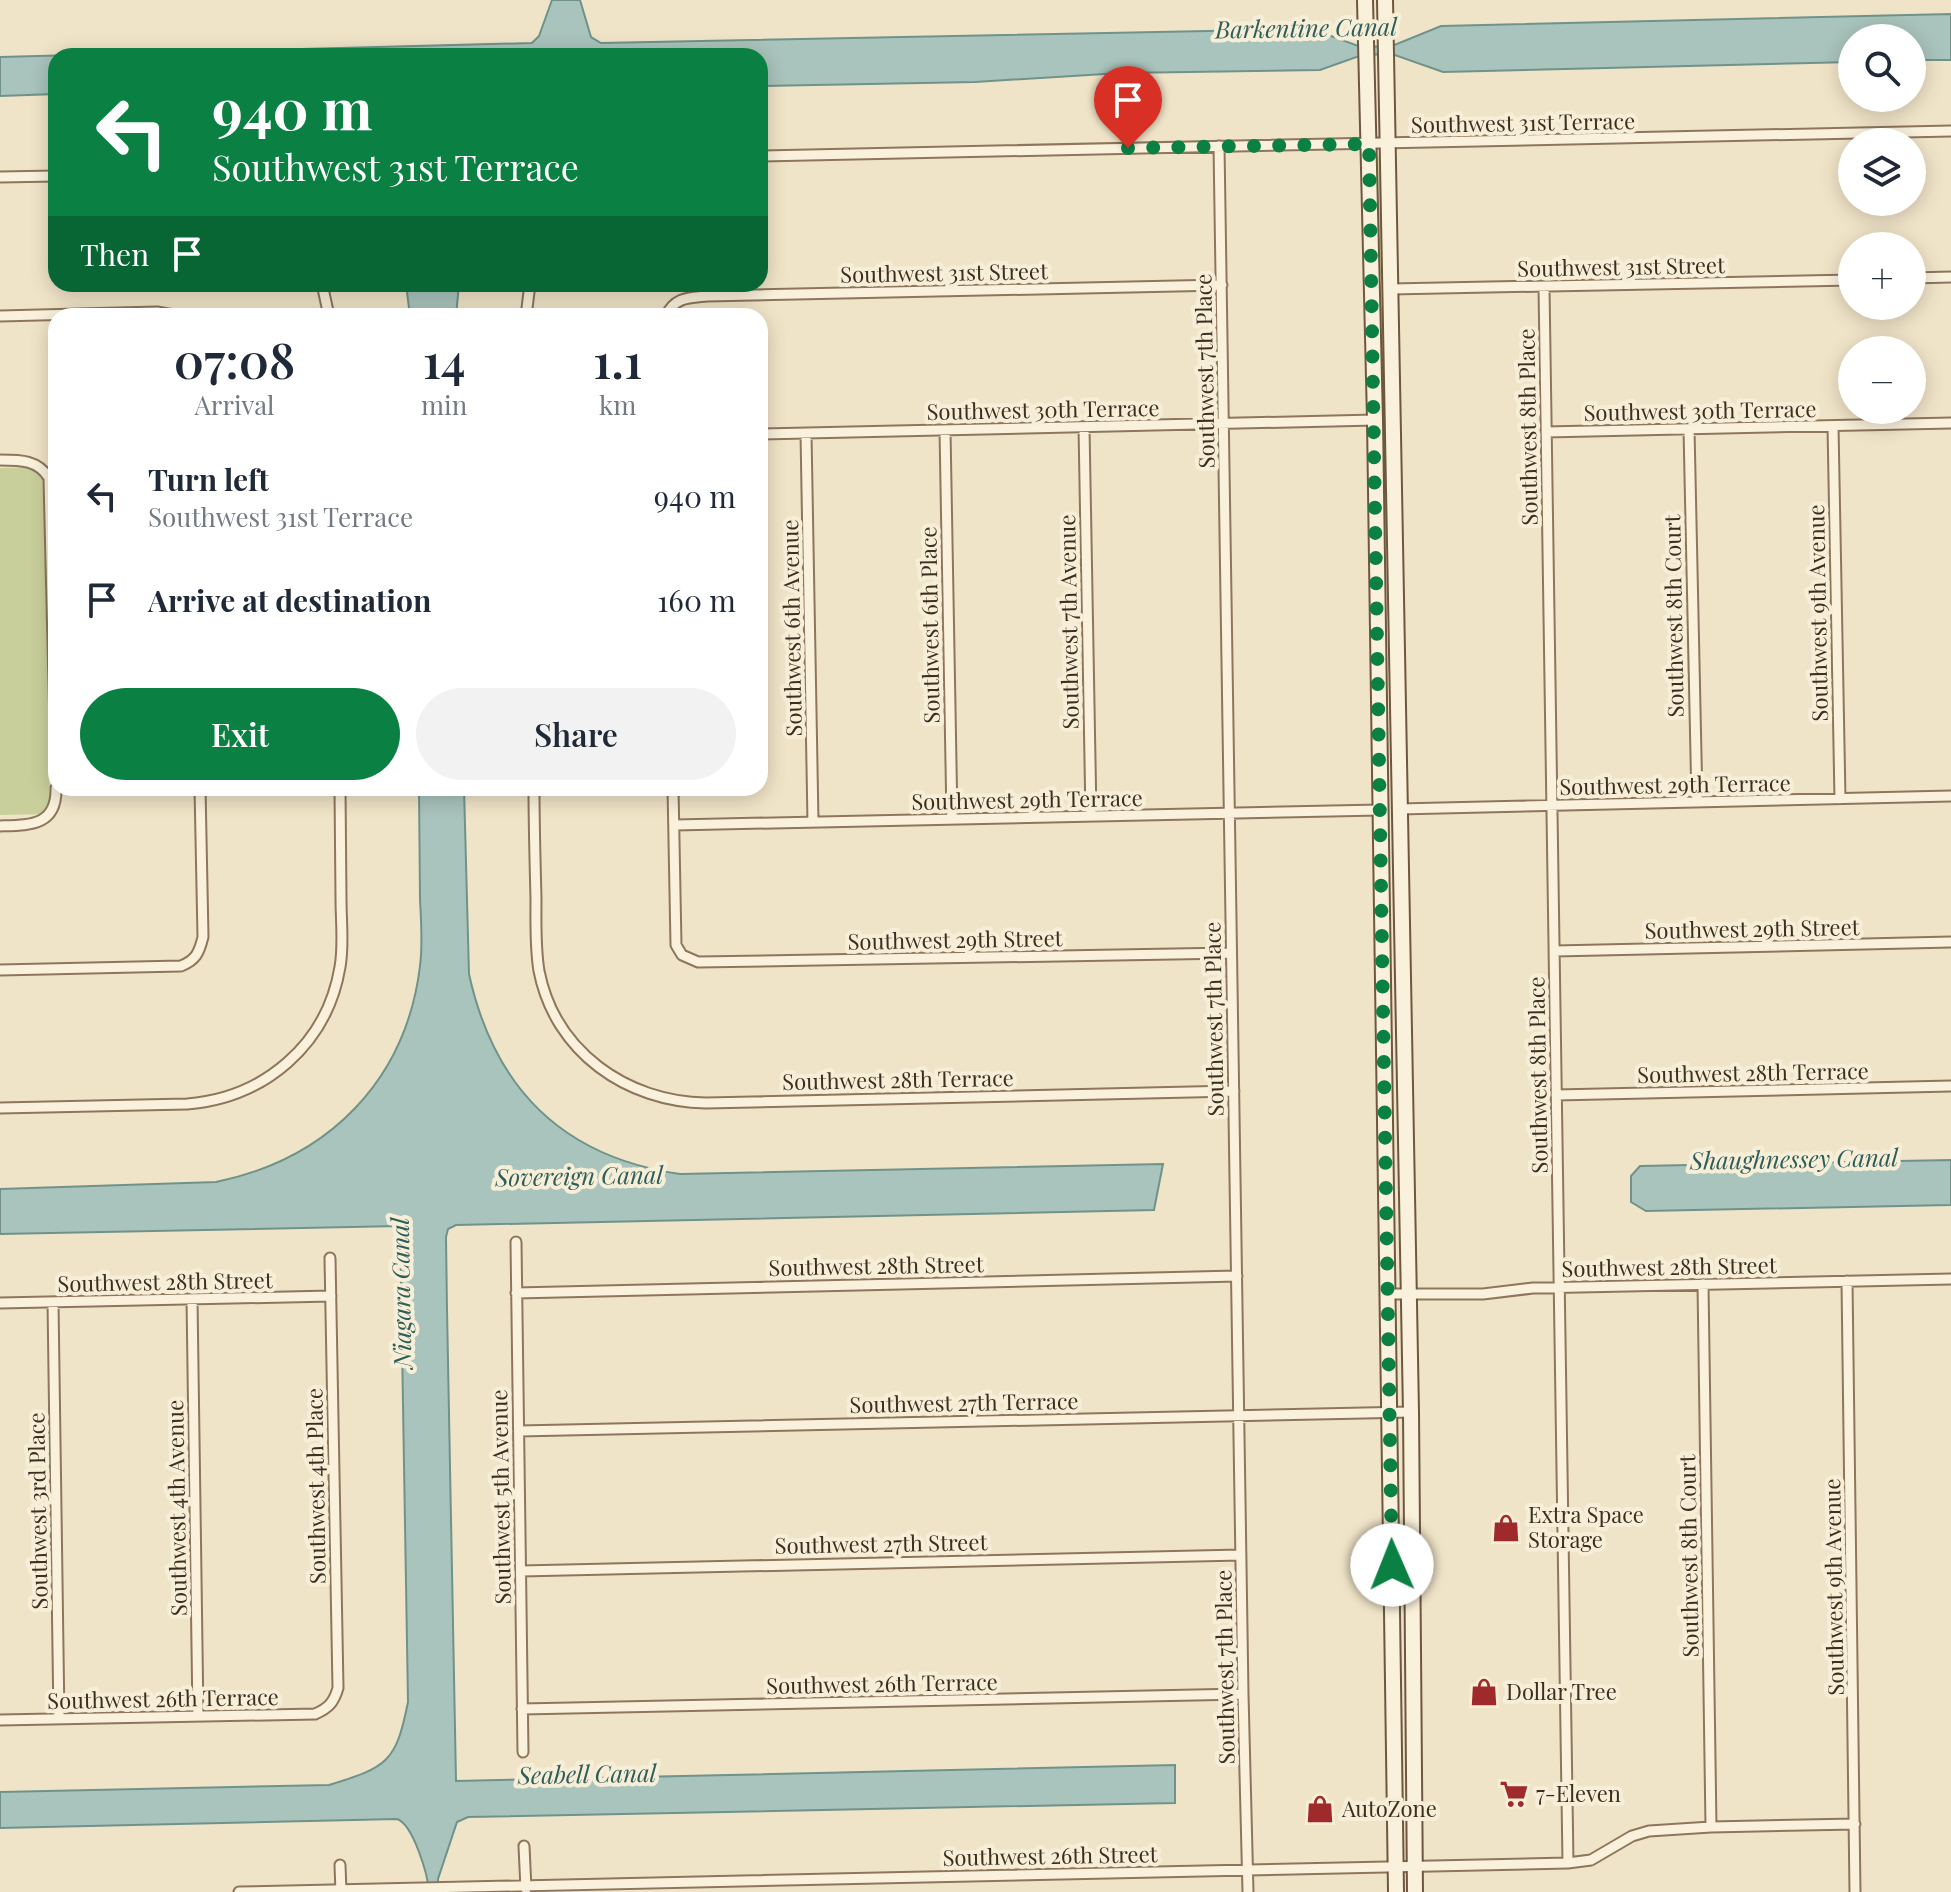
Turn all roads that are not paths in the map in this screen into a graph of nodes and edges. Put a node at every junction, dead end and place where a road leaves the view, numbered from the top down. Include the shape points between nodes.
1 (1365, 0) edge
2 (1385, 0) edge
3 (1951, 131) edge
4 (1369, 144) junction
5 (1388, 144) junction
6 (1219, 146) junction
7 (768, 156) edge
8 (48, 176) edge
9 (0, 177) edge
10 (1951, 277) edge
11 (1926, 278) edge
12 (1838, 280) edge
13 (1222, 285) junction
14 (1544, 287) junction
15 (1391, 289) junction
16 (1372, 290) junction
17 (671, 308) edge
18 (48, 315) edge
19 (0, 316) edge
20 (1375, 420) junction
21 (1394, 420) junction
22 (1951, 423) edge
23 (1224, 424) junction
24 (1833, 426) junction
25 (1084, 427) junction
26 (1689, 429) junction
27 (945, 430) junction
28 (1546, 432) junction
29 (768, 434) edge
30 (806, 434) junction
31 (0, 460) edge
32 (48, 476) edge
33 (56, 796) edge
34 (200, 796) edge
35 (340, 796) edge
36 (534, 796) edge
37 (673, 796) edge
38 (1951, 796) edge
39 (1840, 799) junction
40 (1697, 802) junction
41 (1552, 805) junction
42 (1399, 809) junction
43 (1380, 810) junction
44 (1230, 813) junction
45 (1091, 816) junction
46 (952, 819) junction
47 (813, 822) junction
48 (675, 825) junction
49 (0, 826) edge
50 (1951, 942) edge
51 (1555, 951) junction
52 (1231, 953) junction
53 (0, 970) edge
54 (1951, 1086) edge
55 (1234, 1091) junction
56 (1556, 1095) junction
57 (0, 1108) edge
58 (516, 1242) dead end
59 (330, 1258) dead end
60 (1237, 1276) junction
61 (1951, 1279) edge
62 (1847, 1281) junction
63 (1703, 1284) junction
64 (1561, 1288) junction
65 (516, 1293) junction
66 (1388, 1294) junction
67 (1407, 1295) junction
68 (331, 1296) junction
69 (192, 1299) junction
70 (53, 1302) junction
71 (0, 1303) edge
72 (1411, 1412) junction
73 (1390, 1413) junction
74 (1240, 1415) junction
75 (519, 1431) junction
76 (1241, 1555) junction
77 (521, 1571) junction
78 (1243, 1694) junction
79 (326, 1709) joint
80 (522, 1709) junction
81 (198, 1716) junction
82 (59, 1719) junction
83 (0, 1720) edge
84 (523, 1752) dead end
85 (1855, 1824) junction
86 (1711, 1827) junction
87 (524, 1846) dead end
88 (1568, 1863) junction
89 (340, 1865) dead end
90 (1396, 1866) junction
91 (1415, 1866) junction
92 (1248, 1870) junction
93 (526, 1889) edge
94 (341, 1891) edge
95 (239, 1892) edge
96 (1248, 1892) edge
97 (1396, 1892) edge
98 (1415, 1892) edge
99 (1855, 1892) edge

1 - 4 street
2 - 5 street
3 - 5 street, Southwest 31st Terrace
4 - 5 street, Southwest 31st Terrace
4 - 6 street, Southwest 31st Terrace
4 - 16 street
5 - 15 street
6 - 7 street, Southwest 31st Terrace
6 - 13 street, Southwest 7th Place
8 - 9 street
10 - 11 street
12 - 14 street, Southwest 31st Street
13 - 17 street, Southwest 31st Street via 707,296 680,299
13 - 23 street, Southwest 7th Place
14 - 15 street, Southwest 31st Street
14 - 28 street, Southwest 8th Place
15 - 16 street
15 - 21 street
16 - 20 street
18 - 19 street
20 - 21 street
20 - 23 street, Southwest 30th Terrace
20 - 43 street
21 - 42 street
22 - 24 street, Southwest 30th Terrace
23 - 25 street, Southwest 30th Terrace
23 - 44 street, Southwest 7th Place
24 - 26 street, Southwest 30th Terrace
24 - 39 street, Southwest 9th Avenue
25 - 27 street, Southwest 30th Terrace
25 - 45 street, Southwest 7th Avenue
26 - 28 street, Southwest 30th Terrace
26 - 40 street, Southwest 8th Court
27 - 30 street, Southwest 30th Terrace
27 - 46 street, Southwest 6th Place
28 - 41 street, Southwest 8th Place
29 - 30 street, Southwest 30th Terrace
30 - 47 street, Southwest 6th Avenue
31 - 32 street via 23,460 43,467
33 - 49 street via 50,814 40,822
34 - 53 street via 203,937 191,962
35 - 57 street via 338,976 320,1024 292,1060 261,1083 212,1101
36 - 55 street, Southwest 28th Terrace via 540,973 555,1015 579,1050 602,1071 639,1091 692,1103
37 - 48 street
38 - 39 street, Southwest 29th Terrace
39 - 40 street, Southwest 29th Terrace
40 - 41 street, Southwest 29th Terrace
41 - 42 street, Southwest 29th Terrace
41 - 51 street, Southwest 8th Place
42 - 43 street
42 - 67 street
43 - 44 street, Southwest 29th Terrace
43 - 66 street
44 - 45 street, Southwest 29th Terrace
44 - 52 street, Southwest 7th Place
45 - 46 street, Southwest 29th Terrace
46 - 47 street, Southwest 29th Terrace
47 - 48 street, Southwest 29th Terrace
48 - 52 street, Southwest 29th Street via 676,945 682,955 698,962
50 - 51 street, Southwest 29th Street
51 - 56 street, Southwest 8th Place
52 - 55 street, Southwest 7th Place
54 - 56 street, Southwest 28th Terrace
55 - 60 street, Southwest 7th Place
56 - 64 street, Southwest 8th Place
58 - 65 street, Southwest 5th Avenue
59 - 68 street, Southwest 4th Place
60 - 65 street, Southwest 28th Street
60 - 74 street, Southwest 7th Place
61 - 62 street, Southwest 28th Street
62 - 63 street, Southwest 28th Street
62 - 85 street, Southwest 9th Avenue
63 - 64 street, Southwest 28th Street
63 - 86 street, Southwest 8th Court
64 - 67 street, Southwest 28th Street
64 - 88 street, Southwest 8th Place
65 - 75 street, Southwest 5th Avenue
66 - 67 street, Southwest 28th Street
66 - 73 street
67 - 72 street
68 - 69 street, Southwest 28th Street
68 - 79 street, Southwest 4th Place via 338,1688
69 - 70 street, Southwest 28th Street
69 - 81 street, Southwest 4th Avenue
70 - 71 street, Southwest 28th Street
70 - 82 street, Southwest 3rd Place
72 - 73 street, Southwest 27th Terrace
72 - 91 street
73 - 74 street, Southwest 27th Terrace
73 - 90 street
74 - 75 street, Southwest 27th Terrace
74 - 76 street, Southwest 7th Place
75 - 77 street, Southwest 5th Avenue
76 - 77 street, Southwest 27th Street
76 - 78 street, Southwest 7th Place
77 - 80 street, Southwest 5th Avenue
78 - 80 street, Southwest 26th Terrace
78 - 92 street, Southwest 7th Place
79 - 81 street, Southwest 26th Terrace via 315,1714
80 - 84 street, Southwest 5th Avenue
81 - 82 street, Southwest 26th Terrace
82 - 83 street, Southwest 26th Terrace
85 - 86 street, Southwest 26th Street
85 - 99 street, Southwest 9th Avenue
86 - 88 street, Southwest 26th Street via 1649,1831 1591,1860
87 - 93 street
88 - 91 street, Southwest 26th Street
89 - 94 street
90 - 91 street, Southwest 26th Street
90 - 92 street, Southwest 26th Street
90 - 97 street
91 - 98 street
92 - 93 street, Southwest 26th Street
92 - 96 street, Southwest 7th Place
93 - 94 street, Southwest 26th Street
94 - 95 street, Southwest 26th Street

